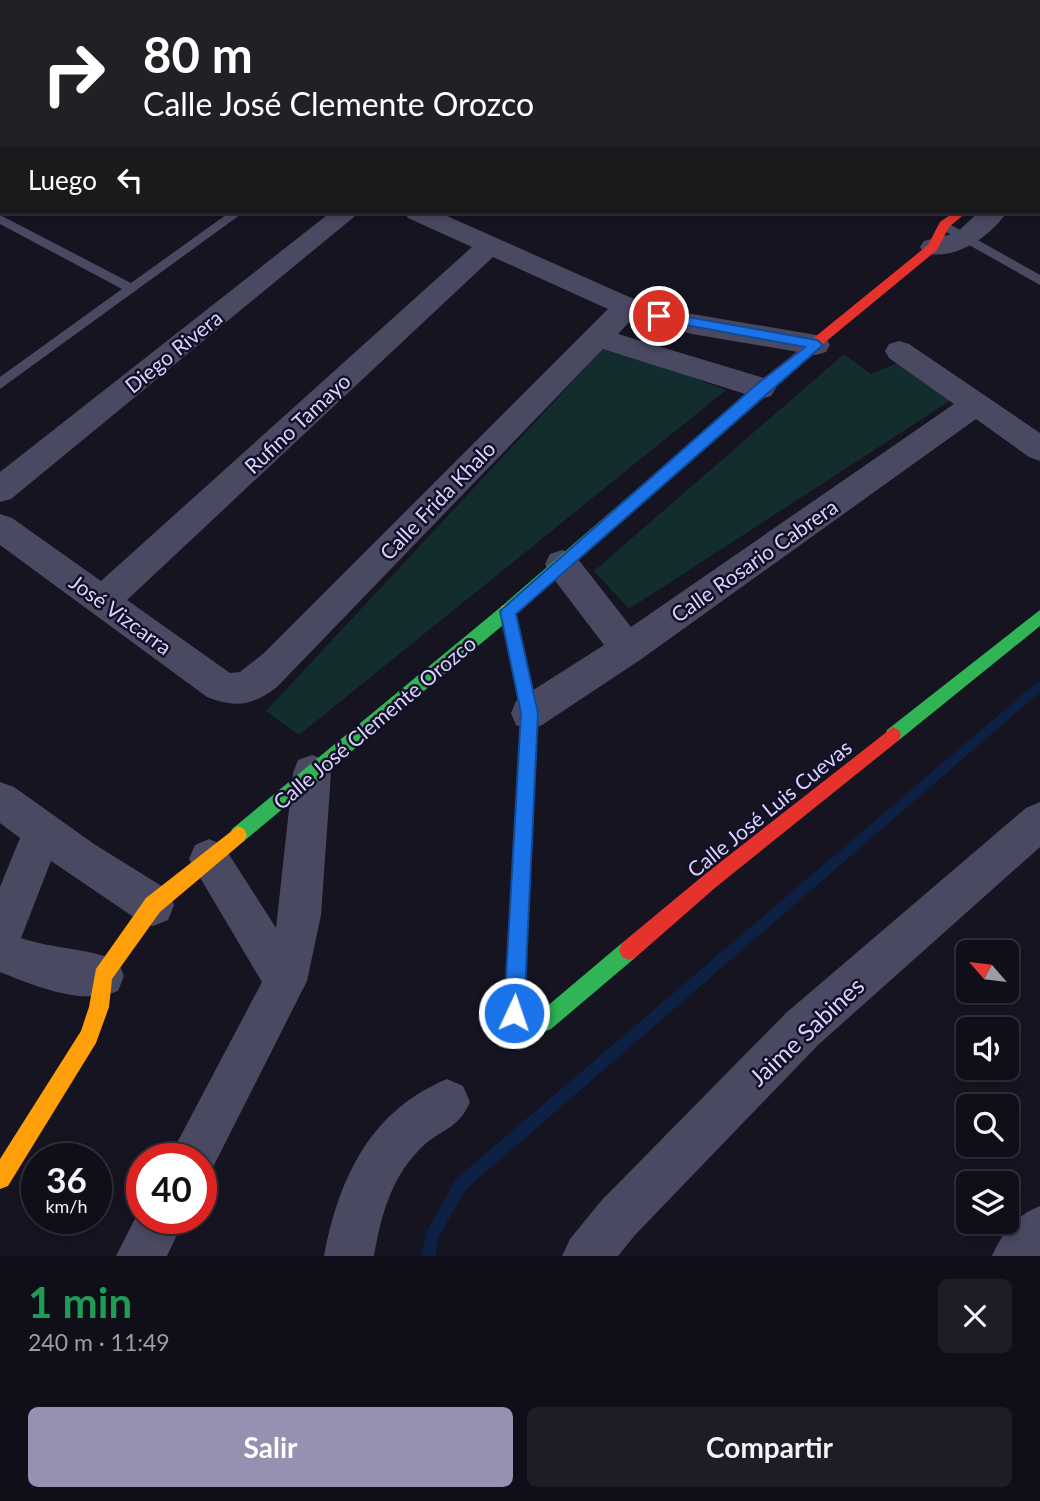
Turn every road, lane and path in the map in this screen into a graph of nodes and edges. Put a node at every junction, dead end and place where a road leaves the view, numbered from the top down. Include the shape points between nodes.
1 (235, 214) edge
2 (345, 214) edge
3 (421, 214) edge
4 (960, 214) edge
5 (990, 214) edge
6 (0, 219) edge
7 (948, 237) junction
8 (490, 245) junction
9 (1040, 281) edge
10 (132, 289) junction
11 (627, 307) junction
12 (596, 337) junction
13 (817, 345) junction
14 (899, 351) dead end
15 (0, 384) edge
16 (761, 388) junction
17 (976, 404) junction
18 (1040, 449) edge
19 (0, 490) edge
20 (0, 527) edge
21 (562, 565) junction
22 (103, 601) junction
23 (508, 611) junction
24 (1040, 617) edge
25 (628, 649) junction
26 (245, 689) joint
27 (529, 713) junction
28 (312, 773) junction
29 (0, 800) edge
30 (1040, 821) edge
31 (42, 831) junction
32 (209, 859) junction
33 (153, 905) junction
34 (0, 939) edge
35 (0, 951) edge
36 (103, 976) junction
37 (286, 981) junction
38 (447, 1102) dead end
39 (200, 1143) edge
40 (0, 1178) edge
41 (1040, 1230) edge
42 (153, 1234) edge
43 (141, 1256) edge
44 (349, 1256) edge
45 (587, 1256) edge
46 (1017, 1256) edge

1 - 10 lane
2 - 19 street, Diego Rivera
3 - 8 street
4 - 7 street, Calle José Clemente Orozco
5 - 7 street, Calle José Clemente Orozco
6 - 10 lane
7 - 9 lane
7 - 13 street, Calle José Clemente Orozco
8 - 11 street
8 - 22 street, Rufino Tamayo
10 - 15 lane
11 - 12 street, Calle Frida Khalo
11 - 13 street via 692,324
12 - 16 street
12 - 26 street, Calle Frida Khalo via 277,664
13 - 16 street, Calle José Clemente Orozco
14 - 17 street
16 - 21 street, Calle José Clemente Orozco
17 - 18 street
17 - 25 street, Calle Rosario Cabrera
20 - 22 street, José Vizcarra
21 - 23 street, Calle José Clemente Orozco
21 - 25 street
22 - 26 street, José Vizcarra via 220,686 231,691
23 - 27 street
23 - 28 street, Calle José Clemente Orozco
24 - 27 street, Calle José Luis Cuevas via 710,881 544,1022 524,1023 514,1013
25 - 27 street, Calle Rosario Cabrera
28 - 32 street, Calle José Clemente Orozco
28 - 37 street via 299,915
29 - 31 street
30 - 45 street, Jaime Sabines via 802,1029 618,1218
31 - 33 street
31 - 34 street
32 - 33 street, Calle José Clemente Orozco
32 - 37 street
33 - 36 street, Calle José Clemente Orozco
35 - 36 street via 71,974
36 - 40 street via 89,1036
37 - 39 street
38 - 44 street via 404,1132 384,1158 366,1191
41 - 46 street
42 - 43 street

